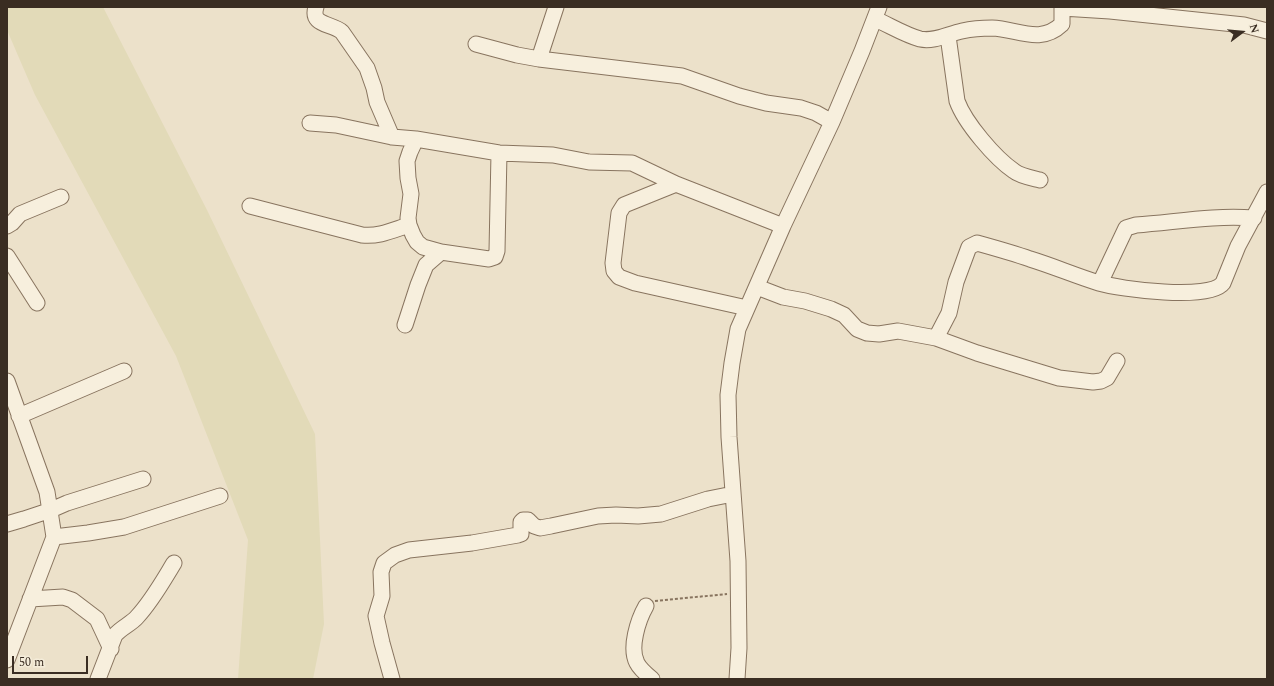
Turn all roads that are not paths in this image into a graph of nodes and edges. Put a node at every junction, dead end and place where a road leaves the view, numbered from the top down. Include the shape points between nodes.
1 (316, 7) edge
2 (556, 7) edge
3 (1062, 7) edge
4 (877, 13) edge
5 (1267, 31) edge
6 (948, 36) junction
7 (476, 44) dead end
8 (539, 60) junction
9 (832, 122) junction
10 (310, 123) dead end
11 (392, 137) junction
12 (416, 139) junction
13 (499, 153) junction
14 (1040, 180) dead end
15 (676, 184) junction
16 (1267, 192) edge
17 (61, 197) dead end
18 (250, 206) dead end
19 (1254, 218) junction
20 (409, 225) junction
21 (7, 226) edge
22 (783, 226) junction
23 (423, 246) junction
24 (441, 252) junction
25 (7, 256) edge
26 (426, 266) junction
27 (1100, 283) junction
28 (757, 287) junction
29 (37, 303) dead end
30 (747, 308) junction
31 (405, 325) dead end
32 (936, 338) junction
33 (1117, 361) dead end
34 (124, 371) dead end
35 (7, 381) edge
36 (19, 416) junction
37 (143, 478) dead end
38 (733, 494) junction
39 (220, 496) dead end
40 (51, 510) junction
41 (7, 524) edge
42 (54, 537) junction
43 (174, 562) dead end
44 (30, 599) junction
45 (646, 606) road end
46 (110, 649) junction
47 (7, 660) edge
48 (98, 679) edge
49 (392, 679) edge
50 (652, 679) edge
51 (737, 679) edge

1 - 11 street via 316,19 338,28 367,68 379,107
2 - 8 street
3 - 5 street via 1244,26
3 - 6 street via 1062,24 1044,34 992,28 962,31
4 - 6 street via 920,39
4 - 9 street
6 - 14 street via 957,101 961,111 990,149 1014,172
7 - 8 street
8 - 9 street via 682,76 766,104 801,108
9 - 22 street
10 - 11 street via 336,125
11 - 12 street
12 - 13 street
12 - 20 street via 407,161 411,194
13 - 15 street via 553,155 589,162 632,163
13 - 24 street via 495,257 489,259
15 - 22 street
15 - 30 street via 624,205 619,213 616,231 614,271 619,277 635,283
16 - 19 street
17 - 21 street via 20,214
18 - 20 street via 362,235 371,236
19 - 27 street via 1207,217 1126,228
19 - 27 street via 1238,246 1221,286 1204,292 1159,292
20 - 23 street via 417,242
22 - 28 street
23 - 24 street
23 - 26 street
24 - 26 street
25 - 29 street
26 - 31 street
27 - 32 street via 1030,258 973,244 963,261 949,313
28 - 30 street
28 - 32 street via 831,309 844,315 858,329 867,333 898,331
30 - 38 street via 738,329 728,396
32 - 33 street via 1059,378 1101,381 1107,378
34 - 36 street
35 - 36 street
36 - 40 street via 47,492
37 - 40 street
38 - 49 street via 661,514 598,516 540,528 528,520 523,520 521,534 518,535 409,550 395,555 384,563 381,572 382,596 376,616
38 - 51 street via 739,593
39 - 42 street via 124,527
40 - 41 street
40 - 42 street
42 - 44 street
43 - 46 street via 143,611 130,625 115,634
44 - 46 street via 63,597 72,600 97,619
44 - 47 street
45 - 50 street via 636,631 635,650 636,662
46 - 48 street

